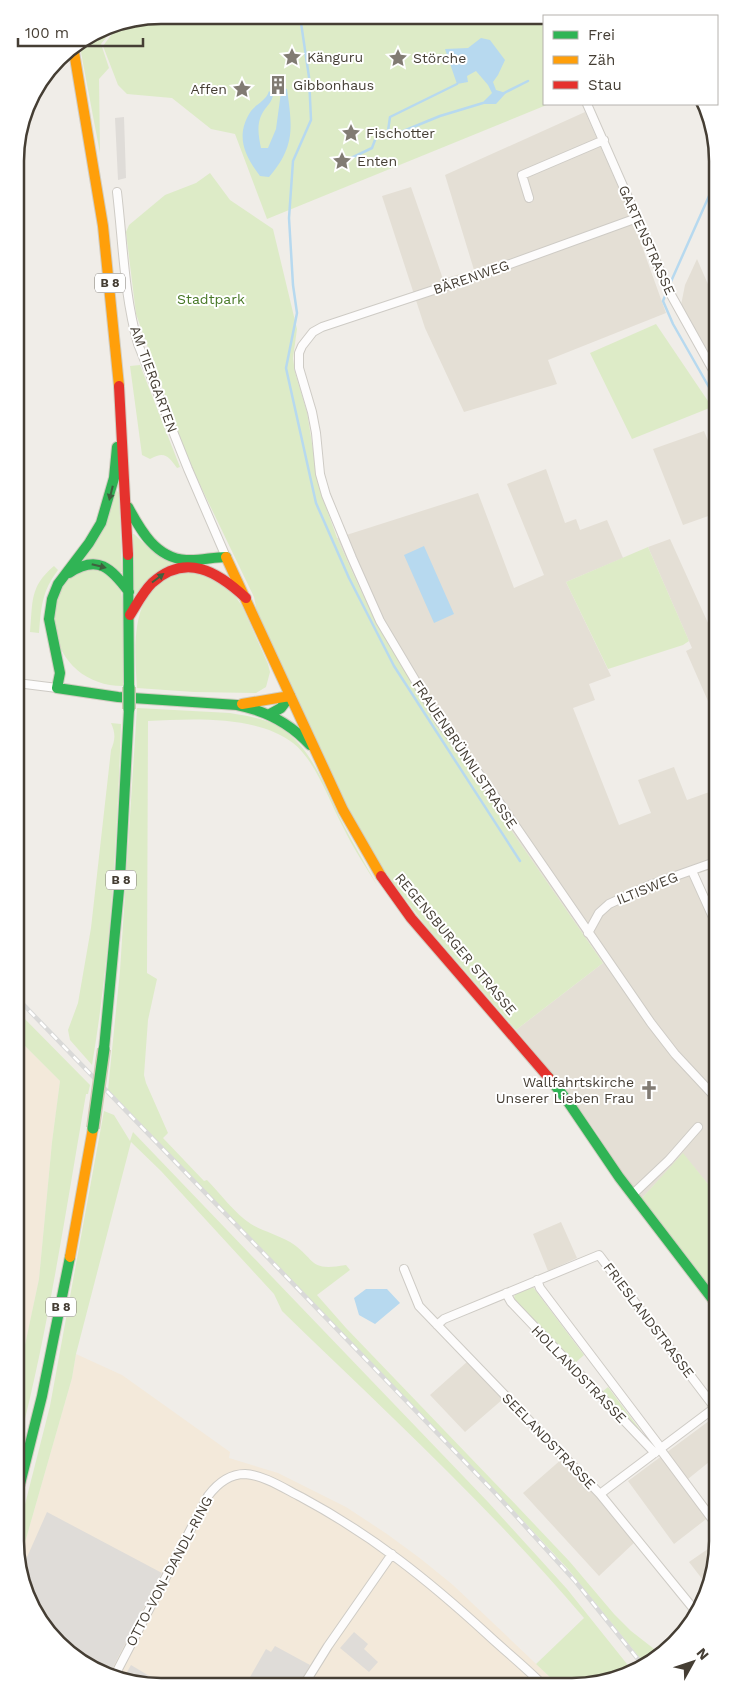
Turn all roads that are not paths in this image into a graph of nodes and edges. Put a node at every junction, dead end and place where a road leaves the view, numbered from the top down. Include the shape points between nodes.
1 (75, 55) edge
2 (587, 105) edge
3 (604, 140) junction
4 (117, 192) dead end
5 (529, 198) dead end
6 (637, 218) junction
7 (307, 339) joint
8 (709, 363) edge
9 (120, 410) junction
10 (127, 504) junction
11 (226, 557) junction
12 (212, 571) junction
13 (62, 578) junction
14 (129, 592) junction
15 (246, 598) junction
16 (130, 617) junction
17 (24, 684) edge
18 (57, 688) junction
19 (290, 696) junction
20 (237, 705) junction
21 (270, 714) junction
22 (317, 753) junction
23 (709, 864) edge
24 (692, 871) junction
25 (709, 909) edge
26 (588, 933) junction
27 (709, 1084) edge
28 (698, 1127) dead end
29 (633, 1194) junction
30 (404, 1269) dead end
31 (537, 1280) junction
32 (506, 1293) junction
33 (709, 1294) edge
34 (437, 1325) junction
35 (709, 1398) edge
36 (709, 1412) edge
37 (658, 1450) junction
38 (24, 1467) edge
39 (600, 1494) junction
40 (709, 1515) edge
41 (392, 1554) junction
42 (692, 1607) edge
43 (118, 1671) edge
44 (308, 1678) edge
45 (536, 1678) edge

1 - 9 main road, B 8 via 103,225
2 - 3 street, GARTENSTRASSE
3 - 5 street via 522,175
3 - 6 street, GARTENSTRASSE
4 - 11 street, AM TIERGARTEN via 123,262 138,344
6 - 7 street, BÄRENWEG via 322,327
6 - 8 street, GARTENSTRASSE via 670,293
7 - 26 street, FRAUENBRÜNNLSTRASSE via 299,353 299,368 313,419 320,474 334,516 380,620 440,722
9 - 10 main road, B 8
9 -> 13 main road via 114,478 102,523
10 - 11 main road via 146,538 168,556 185,560
10 - 14 main road, B 8
11 - 12 main road
11 - 15 main road, REGENSBURGER STRASSE
12 - 15 main road
16 -> 12 main road via 151,584 169,571 178,568
13 -> 14 main road via 79,566 99,564 112,570
13 - 18 main road via 52,599 49,619 60,673
14 - 16 main road, B 8
15 - 19 main road, REGENSBURGER STRASSE
16 - 38 main road, B 8, bridge via 126,804 104,1049 71,1254
17 - 18 street
18 - 20 main road via 118,697
19 - 20 main road
19 - 21 main road via 281,708
19 - 22 main road, REGENSBURGER STRASSE
20 - 21 main road
21 - 22 main road via 296,731
22 - 29 main road, REGENSBURGER STRASSE via 352,827 387,886 546,1074
23 - 24 street, ILTISWEG
24 - 25 street, ILTISWEG
24 - 26 street, ILTISWEG via 609,904
26 - 27 street, FRAUENBRÜNNLSTRASSE via 650,1023 675,1054
28 - 29 street
29 - 33 main road, REGENSBURGER STRASSE
30 - 34 street, SEELANDSTRASSE via 419,1306
31 - 32 street, FRIESLANDSTRASSE
31 - 35 street, FRIESLANDSTRASSE via 600,1255
31 - 37 street, HOLLANDSTRASSE
32 - 34 street, FRIESLANDSTRASSE
32 - 37 street, HOLLANDSTRASSE via 511,1302
34 - 39 street, SEELANDSTRASSE
36 - 37 street, FRIESLANDSTRASSE
37 - 39 street
37 - 40 street, HOLLANDSTRASSE
39 - 42 street, SEELANDSTRASSE
41 - 43 street, OTTO-VON-DANDL-RING via 328,1512 268,1481 245,1474 225,1479 208,1496
41 - 44 street
41 - 45 street, OTTO-VON-DANDL-RING via 441,1592

